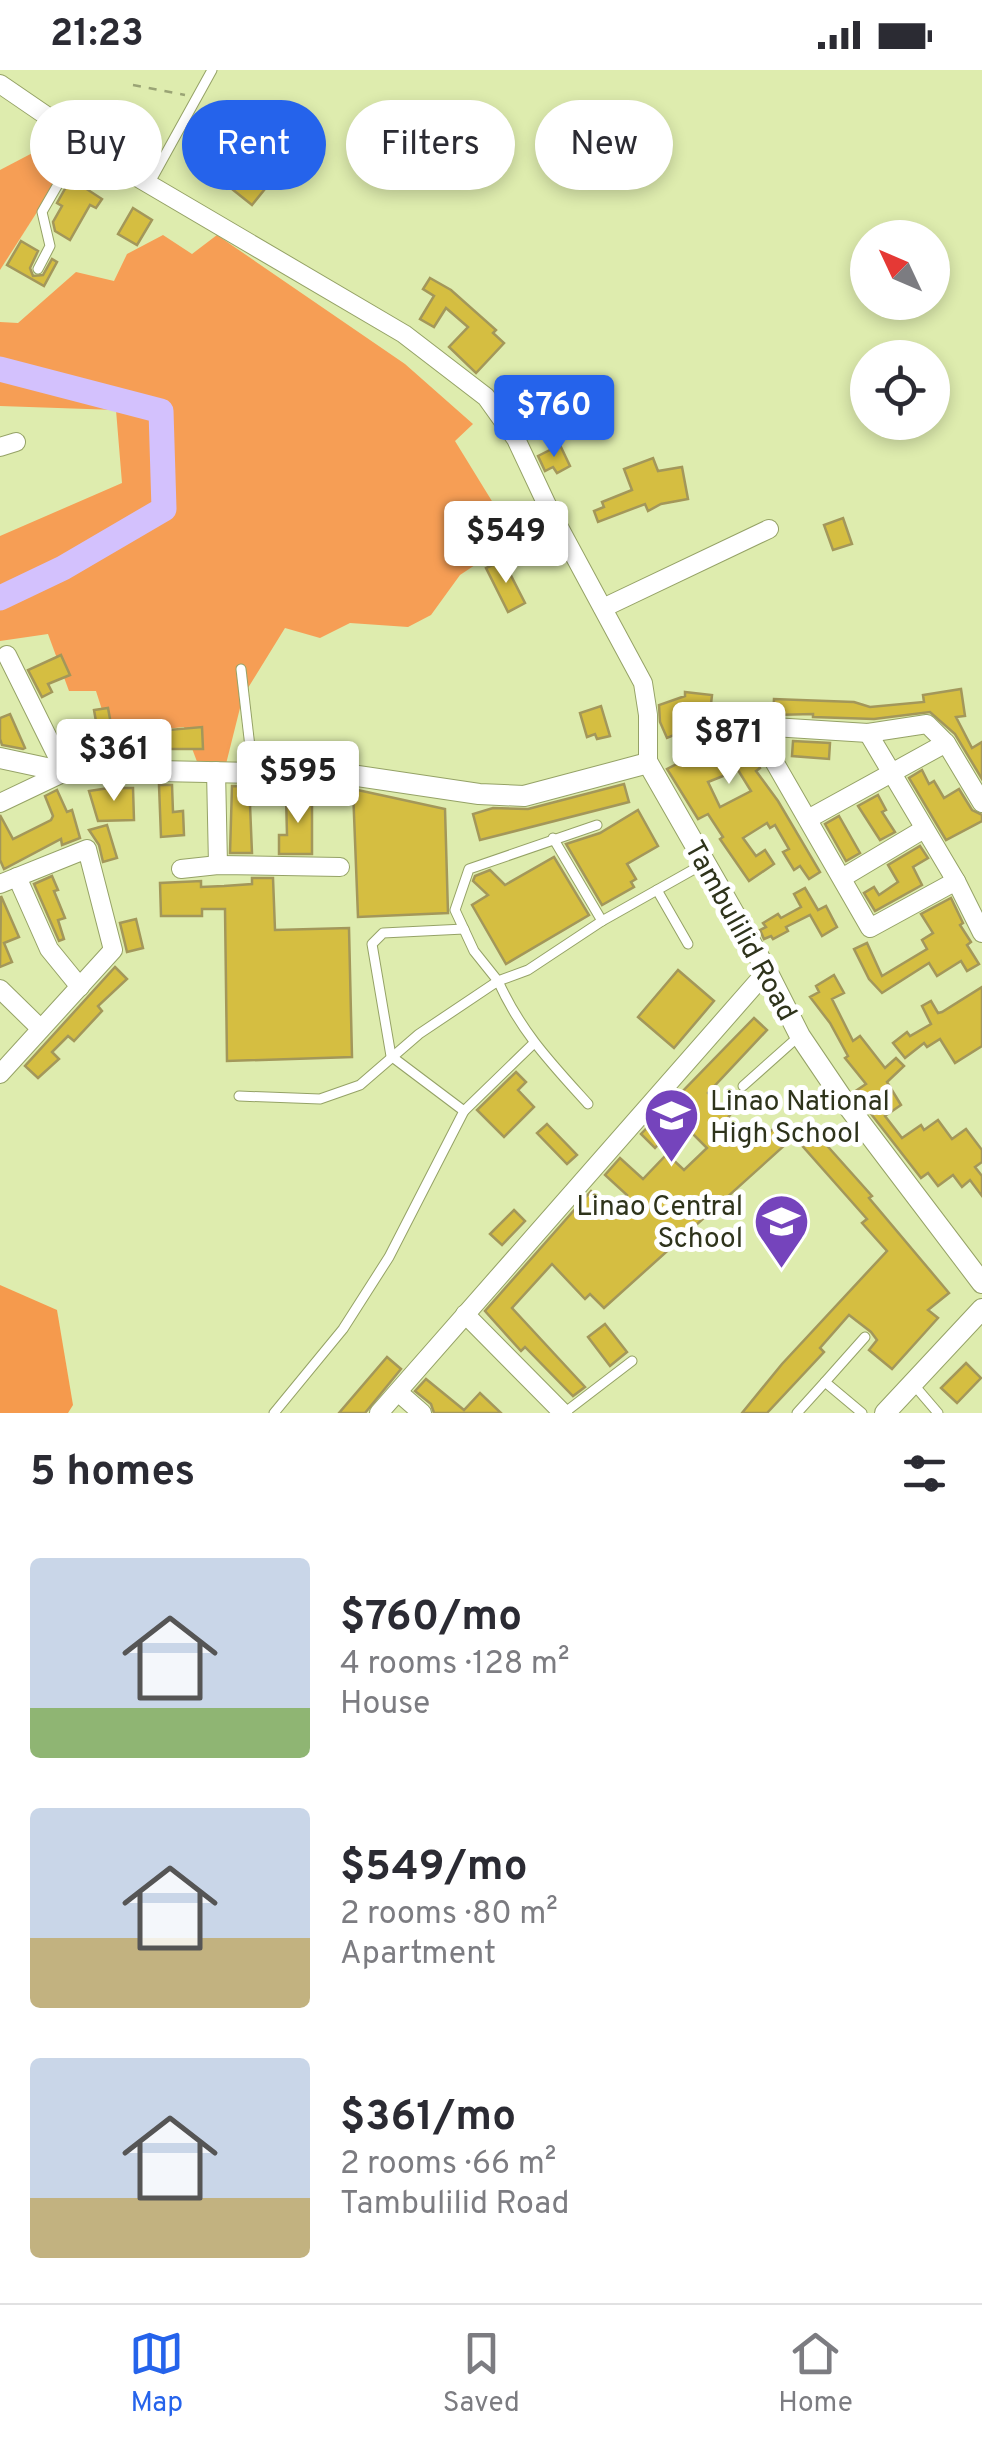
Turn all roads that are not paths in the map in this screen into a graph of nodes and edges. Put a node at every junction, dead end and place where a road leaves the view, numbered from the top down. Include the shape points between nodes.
1 (212, 70) edge
2 (0, 84) edge
3 (30, 104) edge
4 (162, 160) edge
5 (55, 190) edge
6 (159, 190) edge
7 (38, 269) dead end
8 (769, 529) dead end
9 (603, 608) junction
10 (7, 654) dead end
11 (242, 669) dead end
12 (868, 733) junction
13 (946, 744) junction
14 (0, 758) edge
15 (648, 764) junction
16 (216, 771) junction
17 (64, 772) junction
18 (254, 772) junction
19 (891, 774) junction
20 (0, 803) edge
21 (982, 804) edge
22 (808, 820) junction
23 (598, 825) dead end
24 (924, 829) junction
25 (554, 838) junction
26 (706, 863) junction
27 (218, 866) junction
28 (340, 868) dead end
29 (181, 869) dead end
30 (842, 878) junction
31 (8, 881) edge
32 (956, 881) junction
33 (657, 890) junction
34 (602, 922) junction
35 (464, 929) junction
36 (982, 934) edge
37 (688, 944) dead end
38 (767, 971) junction
39 (498, 981) junction
40 (80, 987) junction
41 (0, 989) edge
42 (40, 1028) junction
43 (800, 1036) junction
44 (533, 1044) junction
45 (391, 1056) junction
46 (0, 1074) edge
47 (742, 1086) dead end
48 (239, 1096) dead end
49 (588, 1104) dead end
50 (464, 1111) junction
51 (982, 1283) edge
52 (982, 1309) edge
53 (466, 1314) junction
54 (866, 1337) dead end
55 (632, 1361) dead end
56 (825, 1382) junction
57 (912, 1383) junction
58 (398, 1392) junction
59 (274, 1413) edge
60 (379, 1413) edge
61 (422, 1413) edge
62 (563, 1413) edge
63 (797, 1413) edge
64 (862, 1413) edge
65 (885, 1413) edge
66 (938, 1413) edge

1 - 4 lane
2 - 3 street
5 - 7 lane via 42,212 50,246
6 - 9 street via 404,334 486,396 516,439
8 - 9 street
9 - 15 street via 643,682
10 - 17 street
11 - 18 lane
12 - 13 street via 927,724
12 - 19 street
12 - 22 street via 772,727 761,735
13 - 19 street
13 - 21 street
14 - 17 street
15 - 18 street via 524,796
15 - 26 street, Tambulilid Road
16 - 17 street
16 - 18 street
16 - 27 street
17 - 20 street
19 - 22 street
19 - 24 street
22 - 30 street
23 - 25 lane
24 - 30 street
24 - 32 street
25 - 34 lane
25 - 35 lane via 469,869 455,910
26 - 33 lane
26 - 38 street, Tambulilid Road
27 - 28 street
27 - 29 street
30 - 32 street via 870,928
31 - 40 street
31 - 40 street via 87,849 112,950
32 - 36 street
33 - 34 lane
33 - 37 lane
34 - 39 lane via 528,970
35 - 39 lane
35 - 45 lane via 383,934 372,944
38 - 43 street, Tambulilid Road
38 - 53 street
39 - 44 lane
39 - 45 lane
40 - 42 street
41 - 42 street
42 - 46 street
43 - 47 lane
43 - 51 street, Tambulilid Road
44 - 49 lane
44 - 50 lane
45 - 48 lane via 360,1084 320,1099
45 - 50 lane
50 - 59 lane via 389,1257
52 - 57 street
53 - 58 street
53 - 62 street
54 - 56 lane
55 - 62 lane
56 - 63 lane
56 - 64 lane
57 - 65 street
57 - 66 lane
58 - 60 street
58 - 61 street

